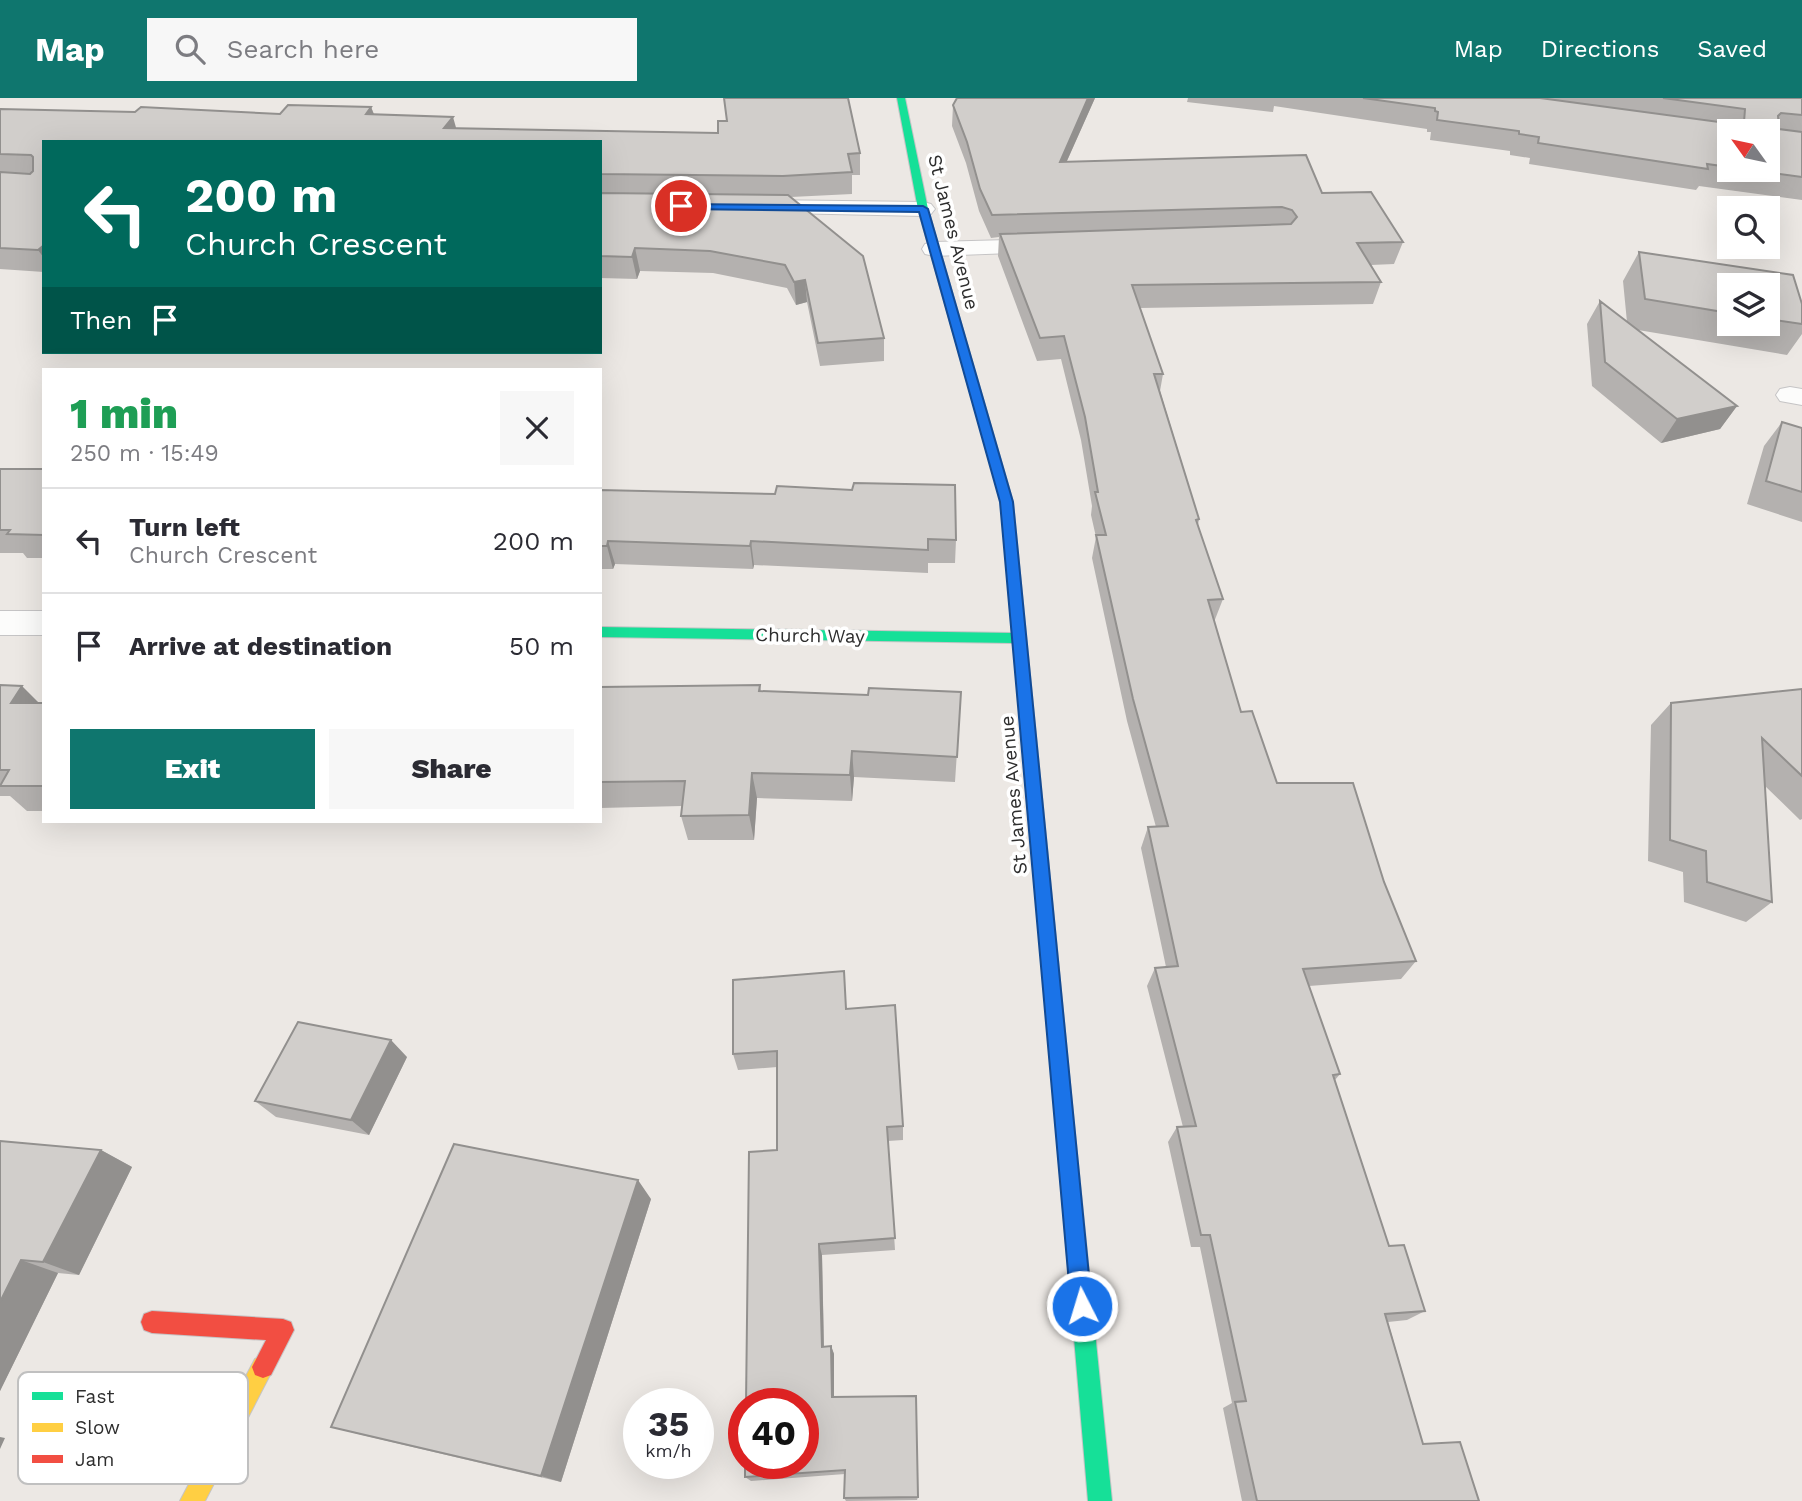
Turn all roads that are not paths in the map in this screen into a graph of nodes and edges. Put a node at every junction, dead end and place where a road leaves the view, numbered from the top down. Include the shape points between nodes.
1 (901, 98) edge
2 (735, 207) edge
3 (923, 209) junction
4 (1071, 245) edge
5 (934, 249) junction
6 (0, 622) edge
7 (42, 623) edge
8 (602, 632) edge
9 (1019, 638) junction
10 (152, 1322) dead end
11 (248, 1396) edge
12 (201, 1484) edge
13 (192, 1501) edge
14 (1100, 1501) edge

1 - 3 street, St James Avenue
2 - 3 street
3 - 5 street, St James Avenue
4 - 5 street
5 - 9 street, St James Avenue via 1007,502
6 - 7 street
8 - 9 street, Church Way
9 - 14 street, St James Avenue
10 - 11 street via 283,1330
12 - 13 street

